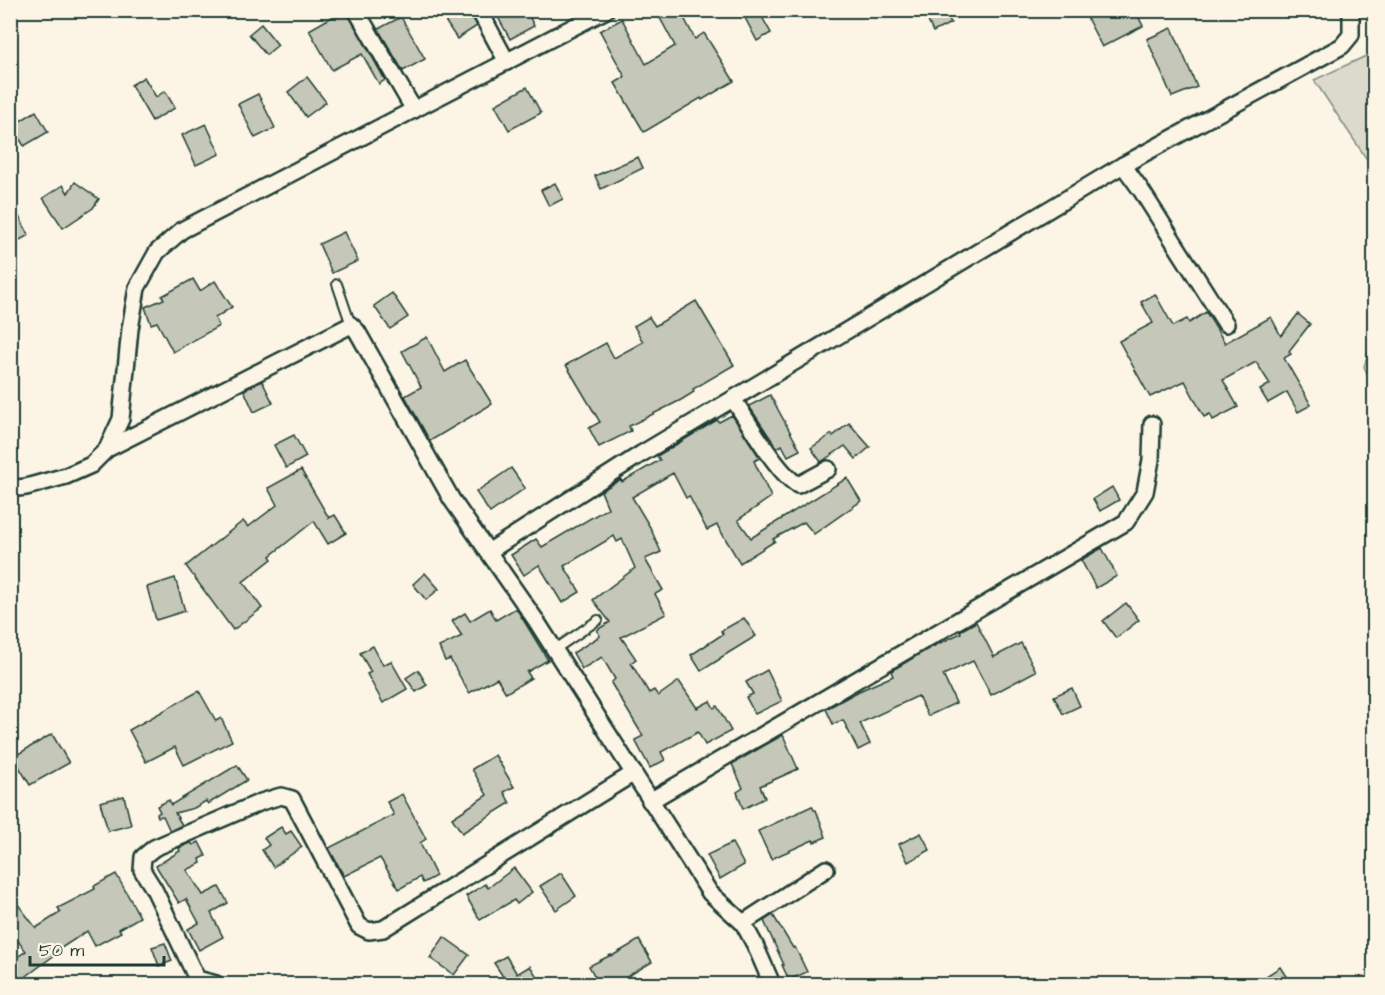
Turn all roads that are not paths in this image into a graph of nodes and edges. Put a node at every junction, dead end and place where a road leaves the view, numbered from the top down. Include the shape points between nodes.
1 (356, 10) edge
2 (479, 10) edge
3 (606, 10) edge
4 (1351, 10) edge
5 (507, 62) junction
6 (414, 110) junction
7 (1123, 165) junction
8 (337, 284) dead end
9 (1226, 324) dead end
10 (351, 325) junction
11 (733, 399) junction
12 (1152, 424) dead end
13 (107, 449) junction
14 (828, 469) dead end
15 (10, 489) edge
16 (488, 552) junction
17 (598, 620) dead end
18 (554, 650) junction
19 (634, 773) junction
20 (650, 801) junction
21 (826, 869) dead end
22 (743, 923) junction
23 (195, 982) edge
24 (216, 984) edge
25 (772, 984) edge

1 - 6 street
2 - 5 street
3 - 5 street
4 - 7 street via 1351,35 1342,46
5 - 6 street
6 - 13 street via 182,231 156,252 137,288 121,419
7 - 9 street
7 - 11 street
8 - 10 lane
10 - 13 street
10 - 16 street via 452,500
11 - 14 street via 792,481 798,485
11 - 16 street
12 - 20 street via 1145,492 1126,522
13 - 15 street via 91,465 66,476
16 - 18 street
17 - 18 lane
18 - 19 street
19 - 20 street
19 - 23 street via 383,929 369,931 359,926 292,799 280,796 261,802 154,848 143,856 142,870
20 - 22 street via 710,893
21 - 22 street
22 - 25 street
23 - 24 street

